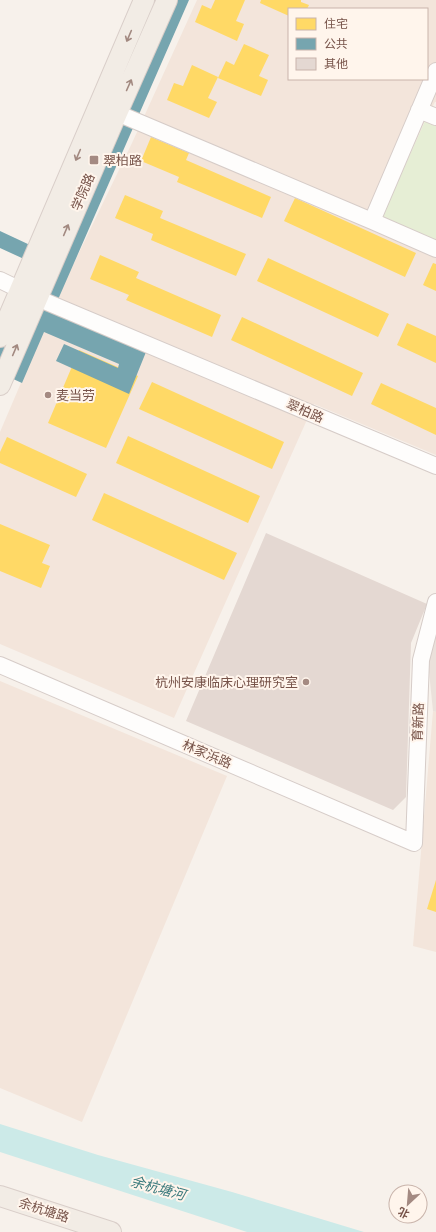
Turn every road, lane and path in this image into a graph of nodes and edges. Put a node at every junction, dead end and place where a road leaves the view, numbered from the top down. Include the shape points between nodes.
1 (144, 0) edge
2 (167, 0) edge
3 (436, 71) edge
4 (419, 110) junction
5 (117, 113) junction
6 (436, 117) edge
7 (372, 221) junction
8 (436, 249) edge
9 (0, 280) edge
10 (29, 293) junction
11 (0, 336) edge
12 (0, 386) edge
13 (436, 466) edge
14 (436, 602) edge
15 (0, 665) edge
16 (414, 843) joint
17 (0, 1196) edge
18 (111, 1232) edge

1 -> 10 main road, 学院路
5 -> 2 main road, 学院路
3 - 4 street
4 - 6 street
4 - 7 street
5 - 7 street
10 -> 5 main road, 学院路
7 - 8 street
9 - 10 street, 翠柏路
10 - 11 main road, 学院路
12 -> 10 main road, 学院路
10 - 13 street, 翠柏路
14 - 16 street, 育新路 via 421,660
15 - 16 street, 林家浜路
17 - 18 main road, 余杭塘路

